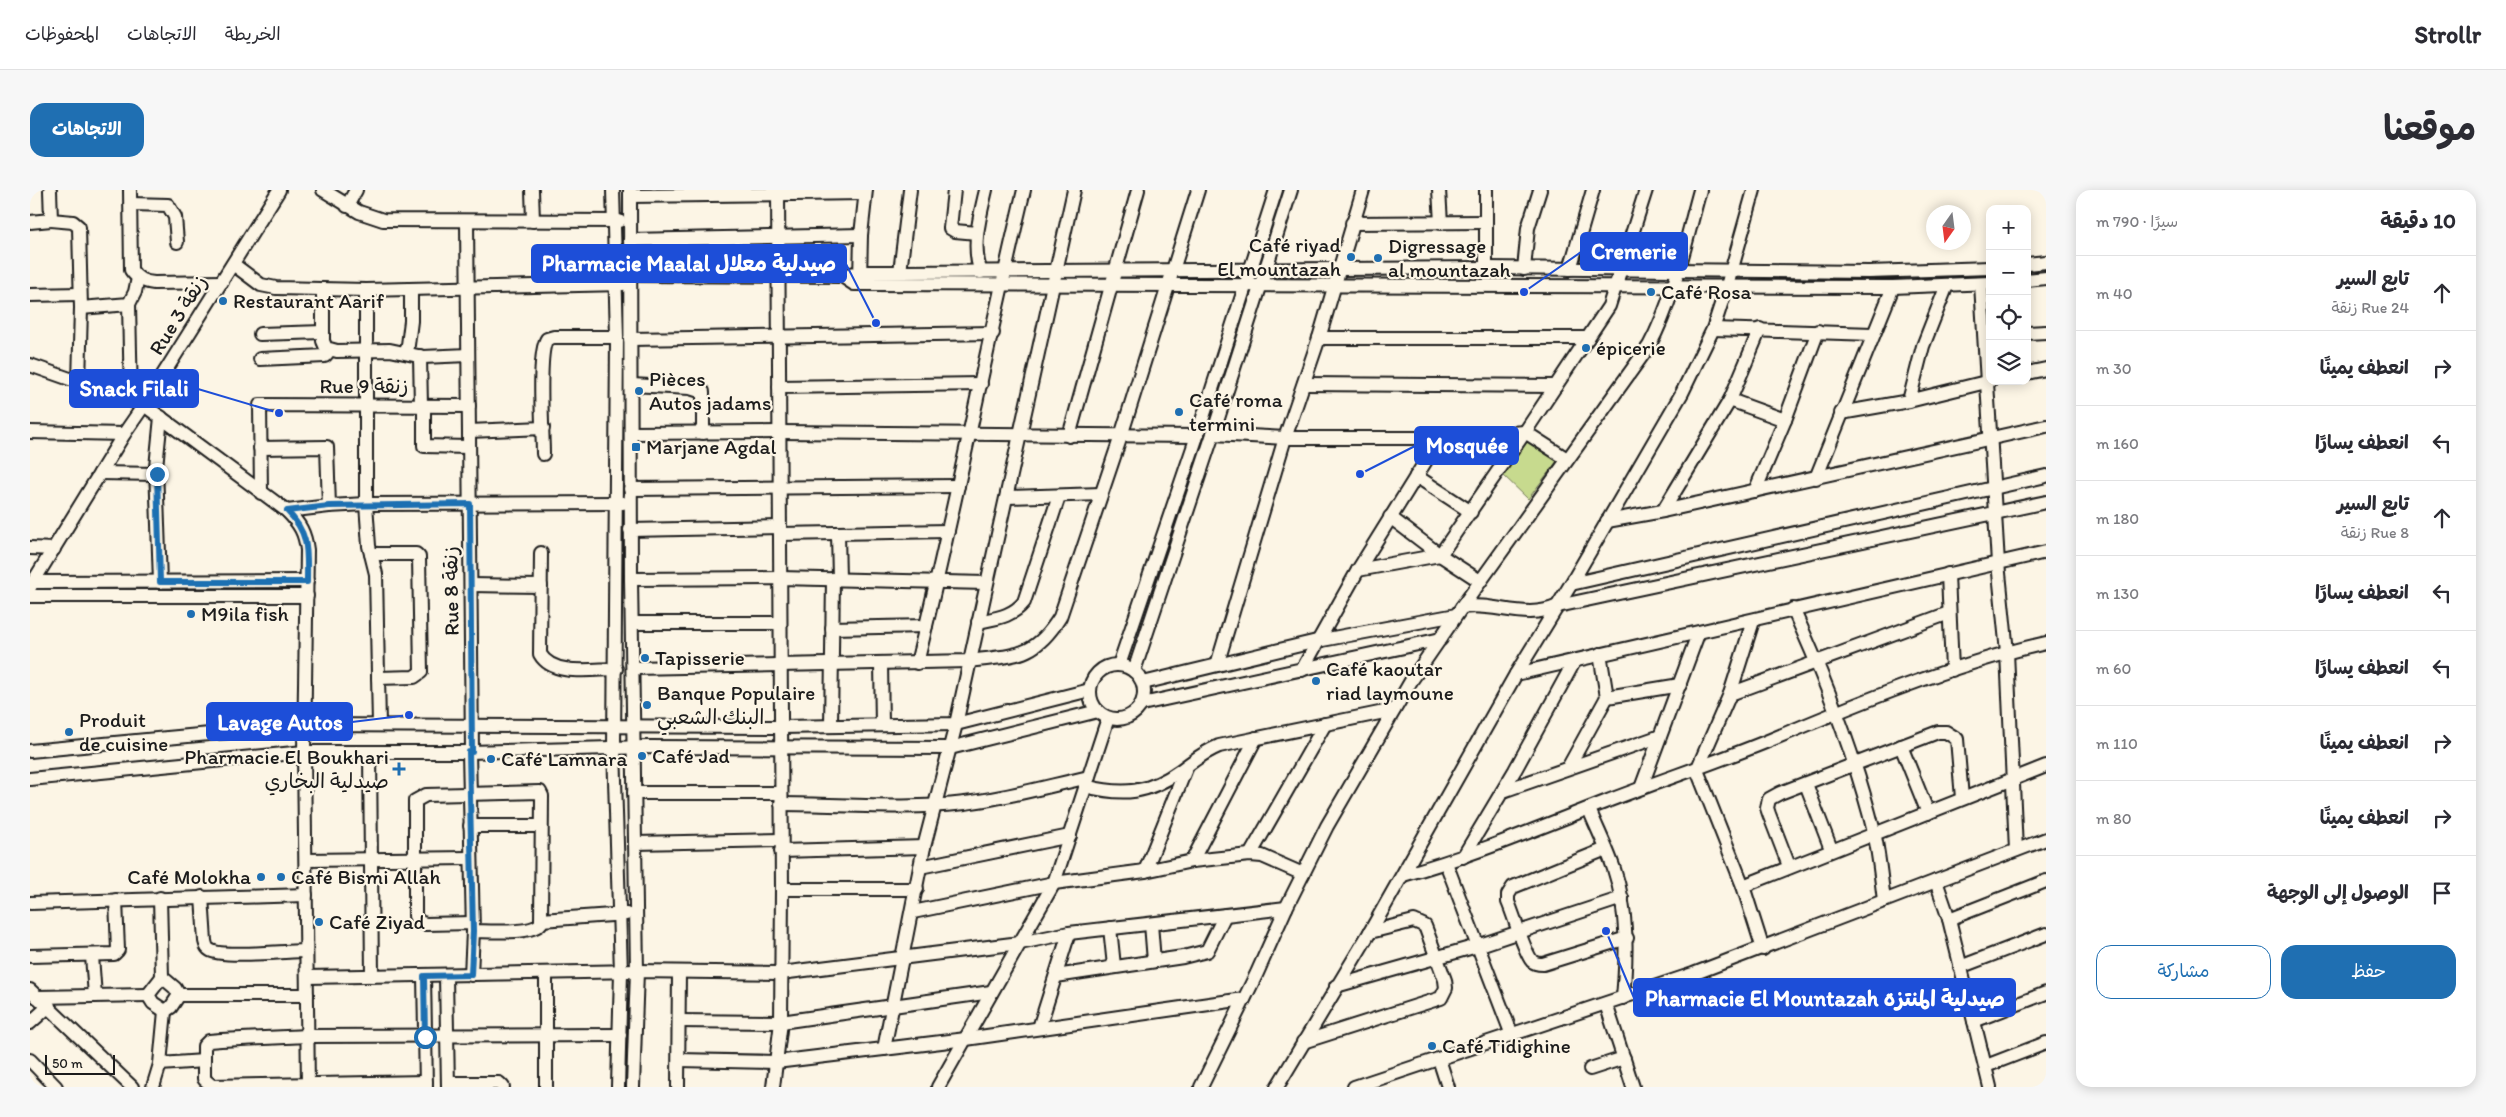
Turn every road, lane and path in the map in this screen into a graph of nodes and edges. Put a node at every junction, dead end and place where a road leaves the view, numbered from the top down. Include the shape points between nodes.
1 (50, 190) edge
2 (130, 190) edge
3 (278, 190) edge
4 (323, 190) edge
5 (356, 190) edge
6 (532, 190) edge
7 (613, 190) edge
8 (910, 190) edge
9 (954, 190) edge
10 (986, 190) edge
11 (1024, 190) edge
12 (1074, 190) edge
13 (1138, 190) edge
14 (1198, 190) edge
15 (1276, 190) edge
16 (1291, 190) edge
17 (1363, 190) edge
18 (1439, 190) edge
19 (1486, 190) edge
20 (1540, 190) edge
21 (1593, 190) edge
22 (1646, 190) edge
23 (1700, 190) edge
24 (1754, 190) edge
25 (866, 192) edge
26 (630, 193) edge
27 (778, 193) edge
28 (130, 204) junction
29 (347, 206) junction
30 (51, 220) junction
31 (467, 221) junction
32 (613, 221) junction
33 (629, 221) junction
34 (30, 222) edge
35 (532, 222) junction
36 (1486, 222) junction
37 (1441, 223) junction
38 (1352, 224) junction
39 (977, 233) junction
40 (861, 234) junction
41 (778, 237) junction
42 (630, 240) junction
43 (177, 242) dead end
44 (2046, 262) edge
45 (233, 264) junction
46 (2031, 264) edge
47 (1486, 268) junction
48 (1986, 268) edge
49 (1524, 269) junction
50 (1570, 269) junction
51 (1115, 270) junction
52 (1249, 270) junction
53 (1265, 270) junction
54 (1339, 270) junction
55 (1731, 270) junction
56 (1056, 271) junction
57 (1172, 271) junction
58 (1621, 271) junction
59 (1676, 271) junction
60 (900, 272) junction
61 (981, 272) junction
62 (779, 275) junction
63 (138, 278) junction
64 (860, 278) junction
65 (1003, 278) junction
66 (2046, 278) edge
67 (630, 280) junction
68 (2031, 280) edge
69 (222, 282) junction
70 (1985, 283) edge
71 (1053, 284) junction
72 (1245, 284) junction
73 (1261, 284) junction
74 (1336, 284) junction
75 (616, 285) junction
76 (1617, 285) junction
77 (1947, 285) junction
78 (1112, 286) junction
79 (1167, 286) junction
80 (1672, 286) junction
81 (1727, 286) junction
82 (1893, 287) junction
83 (468, 288) junction
84 (323, 289) junction
85 (410, 289) junction
86 (366, 290) junction
87 (80, 294) junction
88 (30, 295) edge
89 (129, 304) junction
90 (81, 308) junction
91 (1986, 309) edge
92 (1712, 329) junction
93 (1760, 329) junction
94 (1818, 331) junction
95 (323, 332) junction
96 (2046, 332) edge
97 (993, 333) junction
98 (2031, 333) edge
99 (260, 334) dead end
100 (1873, 334) junction
101 (779, 336) junction
102 (1319, 338) junction
103 (1588, 338) junction
104 (616, 343) junction
105 (631, 344) junction
106 (330, 350) junction
107 (367, 350) junction
108 (407, 353) junction
109 (468, 355) junction
110 (420, 356) junction
111 (260, 359) dead end
112 (30, 365) edge
113 (2046, 369) edge
114 (2031, 372) edge
115 (79, 382) junction
116 (1986, 382) edge
117 (631, 384) junction
118 (981, 384) junction
119 (1304, 384) junction
120 (1988, 385) edge
121 (1556, 386) junction
122 (779, 387) junction
123 (131, 400) junction
124 (1730, 400) junction
125 (1909, 402) junction
126 (144, 405) junction
127 (368, 406) junction
128 (422, 406) junction
129 (469, 406) junction
130 (1841, 413) junction
131 (161, 418) junction
132 (1785, 420) junction
133 (2046, 426) edge
134 (542, 428) junction
135 (469, 431) junction
136 (30, 432) edge
137 (779, 432) junction
138 (1525, 432) junction
139 (631, 433) junction
140 (124, 434) junction
141 (704, 434) junction
142 (1213, 434) junction
143 (969, 435) junction
144 (1020, 436) junction
145 (1069, 436) junction
146 (1121, 436) junction
147 (1197, 436) junction
148 (1284, 438) junction
149 (1440, 438) junction
150 (1991, 438) junction
151 (469, 447) junction
152 (260, 448) junction
153 (543, 454) dead end
154 (1567, 459) junction
155 (100, 473) junction
156 (157, 474) junction
157 (1416, 476) junction
158 (2046, 476) edge
159 (1816, 478) junction
160 (958, 486) junction
161 (780, 487) junction
162 (1994, 487) junction
163 (630, 489) junction
164 (1755, 492) junction
165 (261, 493) junction
166 (1101, 494) junction
167 (1059, 496) junction
168 (1007, 497) junction
169 (2046, 502) edge
170 (616, 503) junction
171 (366, 504) junction
172 (470, 504) junction
173 (630, 504) junction
174 (329, 506) junction
175 (287, 511) junction
176 (1664, 511) junction
177 (1471, 512) junction
178 (1996, 513) junction
179 (1390, 517) junction
180 (1607, 521) junction
181 (630, 530) junction
182 (780, 530) junction
183 (948, 531) junction
184 (838, 533) junction
185 (30, 548) edge
186 (54, 549) junction
187 (2046, 552) edge
188 (541, 553) dead end
189 (371, 554) junction
190 (1440, 555) junction
191 (1998, 563) junction
192 (1358, 570) junction
193 (1948, 574) junction
194 (780, 578) junction
195 (836, 579) junction
196 (631, 580) junction
197 (938, 581) junction
198 (1480, 581) junction
199 (160, 582) junction
200 (307, 582) junction
201 (986, 583) junction
202 (32, 584) edge
203 (1571, 584) junction
204 (471, 585) junction
205 (541, 586) junction
206 (30, 596) edge
207 (307, 596) junction
208 (1558, 606) junction
209 (1794, 609) junction
210 (1459, 611) junction
211 (1949, 612) junction
212 (1753, 621) junction
213 (978, 622) junction
214 (632, 623) junction
215 (780, 623) junction
216 (926, 626) junction
217 (832, 628) junction
218 (1698, 634) junction
219 (1441, 639) junction
220 (1317, 641) junction
221 (2046, 643) edge
222 (2007, 652) junction
223 (1600, 654) junction
224 (917, 662) junction
225 (968, 662) junction
226 (1574, 662) junction
227 (1818, 662) junction
228 (881, 663) junction
229 (832, 664) junction
230 (780, 665) junction
231 (1119, 665) junction
232 (1217, 665) junction
233 (634, 668) junction
234 (616, 669) junction
235 (1302, 670) junction
236 (1952, 670) junction
237 (1134, 671) junction
238 (1516, 674) junction
239 (378, 678) junction
240 (1143, 683) junction
241 (1680, 685) junction
242 (1090, 690) junction
243 (1730, 694) junction
244 (1607, 698) junction
245 (1142, 704) junction
246 (1394, 710) junction
247 (1837, 712) junction
248 (1103, 715) junction
249 (471, 724) junction
250 (956, 724) junction
251 (1325, 724) junction
252 (304, 725) junction
253 (379, 725) junction
254 (882, 725) junction
255 (615, 726) junction
256 (634, 726) junction
257 (831, 726) junction
258 (780, 727) junction
259 (1658, 737) junction
260 (1256, 738) junction
261 (1901, 746) junction
262 (634, 747) junction
263 (780, 747) junction
264 (614, 748) junction
265 (950, 748) junction
266 (30, 751) edge
267 (304, 752) junction
268 (370, 752) junction
269 (470, 752) junction
270 (1855, 763) junction
271 (1187, 766) junction
272 (1569, 766) junction
273 (2046, 766) edge
274 (1697, 770) junction
275 (30, 778) edge
276 (2014, 779) junction
277 (1087, 782) junction
278 (1806, 784) junction
279 (1641, 788) junction
280 (1503, 791) junction
281 (634, 793) junction
282 (469, 794) junction
283 (781, 798) junction
284 (1962, 798) junction
285 (934, 805) junction
286 (1589, 809) junction
287 (1928, 813) junction
288 (470, 826) junction
289 (541, 826) junction
290 (1874, 834) junction
291 (1070, 836) junction
292 (2046, 839) edge
293 (635, 843) junction
294 (781, 845) junction
295 (924, 847) junction
296 (1606, 849) junction
297 (1831, 849) junction
298 (2016, 850) junction
299 (1250, 855) junction
300 (1463, 856) junction
301 (470, 858) junction
302 (414, 859) junction
303 (306, 860) junction
304 (371, 860) junction
305 (1192, 861) junction
306 (1446, 863) junction
307 (1789, 866) junction
308 (920, 867) junction
309 (1145, 871) junction
310 (1303, 874) junction
311 (1403, 875) junction
312 (1936, 881) junction
313 (2046, 881) edge
314 (1054, 883) junction
315 (1743, 886) junction
316 (917, 889) junction
317 (782, 890) junction
318 (306, 895) junction
319 (202, 896) junction
320 (160, 898) junction
321 (1622, 898) junction
322 (116, 900) junction
323 (1884, 900) junction
324 (30, 903) edge
325 (1286, 908) junction
326 (913, 912) junction
327 (636, 914) junction
328 (619, 915) junction
329 (1225, 915) junction
330 (1949, 919) junction
331 (541, 921) junction
332 (1151, 924) junction
333 (472, 927) junction
334 (1110, 928) junction
335 (1370, 932) junction
336 (1520, 932) junction
337 (1069, 933) junction
338 (2046, 934) edge
339 (1627, 938) junction
340 (1020, 943) junction
341 (1477, 946) junction
342 (1763, 949) junction
343 (306, 950) junction
344 (30, 956) edge
345 (92, 956) junction
346 (901, 958) junction
347 (1435, 959) junction
348 (1154, 961) junction
349 (1114, 966) junction
350 (1960, 967) junction
351 (637, 971) junction
352 (621, 972) junction
353 (679, 973) junction
354 (781, 973) junction
355 (546, 974) junction
356 (471, 975) junction
357 (372, 976) junction
358 (424, 976) junction
359 (446, 976) junction
360 (1056, 976) junction
361 (162, 977) junction
362 (307, 977) junction
363 (1336, 986) junction
364 (991, 992) junction
365 (2046, 993) edge
366 (34, 994) edge
367 (148, 995) junction
368 (179, 995) junction
369 (307, 995) junction
370 (95, 996) junction
371 (1623, 998) junction
372 (1244, 999) junction
373 (1606, 1004) junction
374 (892, 1005) junction
375 (49, 1006) junction
376 (165, 1011) junction
377 (679, 1021) junction
378 (1974, 1021) junction
379 (781, 1022) junction
380 (30, 1023) edge
381 (1039, 1028) junction
382 (620, 1035) junction
383 (1512, 1035) junction
384 (308, 1036) junction
385 (425, 1037) junction
386 (447, 1037) junction
387 (546, 1037) junction
388 (966, 1039) junction
389 (1303, 1042) junction
390 (2046, 1044) edge
391 (884, 1049) junction
392 (1624, 1058) junction
393 (1439, 1059) junction
394 (30, 1060) edge
395 (679, 1060) junction
396 (204, 1062) junction
397 (776, 1062) junction
398 (160, 1064) junction
399 (1986, 1066) junction
400 (1590, 1069) dead end
401 (426, 1084) edge
402 (308, 1085) edge
403 (359, 1085) edge
404 (448, 1085) edge
405 (56, 1087) edge
406 (132, 1087) edge
407 (153, 1087) edge
408 (503, 1087) edge
409 (546, 1087) edge
410 (618, 1087) edge
411 (633, 1087) edge
412 (678, 1087) edge
413 (773, 1087) edge
414 (938, 1087) edge
415 (1201, 1087) edge
416 (1277, 1087) edge
417 (1354, 1087) edge
418 (1448, 1087) edge
419 (1633, 1087) edge
420 (1990, 1087) edge

1 - 30 street
2 - 28 street
3 - 45 street, Rue 3 زنقة
4 - 29 street
5 - 29 street
6 - 35 street
7 - 32 street
8 - 60 street
9 - 39 street via 950,228
10 - 39 street
11 - 65 street
12 - 56 street
13 - 51 street
14 - 57 street
15 - 52 street
16 - 53 street
17 - 38 street
18 - 37 street
19 - 36 street
20 - 49 street via 1528,228
21 - 50 street
22 - 58 street
23 - 59 street
24 - 55 street
25 - 27 street
25 - 40 street
26 - 27 street
26 - 33 street
27 - 41 street
28 - 43 street via 162,204 172,208
28 - 63 street via 132,270
29 - 31 street via 383,220
30 - 34 street
30 - 87 street via 78,225
31 - 35 street
31 - 83 street, Rue 8 زنقة
32 - 33 street
32 - 35 street
32 - 75 street
33 - 42 street
36 - 37 street
36 - 47 street
37 - 38 street
38 - 54 street
39 - 61 street
40 - 41 street
40 - 64 street
41 - 42 street
41 - 62 street
42 - 67 street
44 - 46 street
45 - 69 street, Rue 3 زنقة
45 - 84 street via 261,285
47 - 49 street
47 - 54 street
48 - 55 street via 1869,272
49 - 50 street
50 - 58 street
51 - 56 street
51 - 57 street
51 - 78 street
52 - 53 street
52 - 57 street
52 - 72 street
53 - 54 street
53 - 73 street
54 - 74 street
55 - 59 street
55 - 81 street
56 - 65 street
56 - 71 street
57 - 79 street
58 - 59 street
58 - 76 street
59 - 80 street
60 - 61 street
60 - 64 street
61 - 65 street
62 - 64 street
62 - 67 street
62 - 101 street
63 - 69 street via 154,283
63 - 89 street
64 - 65 street
65 - 71 street
65 - 97 street
66 - 68 street
67 - 75 street
67 - 105 street
69 - 126 street, Rue 3 زنقة
70 - 77 street
70 - 91 street
71 - 78 street
71 - 144 street
72 - 73 street
72 - 79 street
72 - 147 street
73 - 74 street
73 - 142 street
74 - 76 street
74 - 102 street
75 - 83 street
75 - 104 street
76 - 80 street
76 - 103 street via 1609,306
77 - 82 street
77 - 125 street via 1924,346
78 - 79 street
78 - 145 street
79 - 146 street
80 - 81 street
80 - 154 street via 1649,346
81 - 82 street
81 - 92 street
82 - 100 street
83 - 85 street
83 - 109 street, Rue 8 زنقة
84 - 86 street
84 - 95 street
85 - 86 street
85 - 108 street via 411,322
86 - 107 street
87 - 88 street
87 - 90 street
89 - 90 street
89 - 123 street
90 - 115 street
92 - 93 street
92 - 180 street via 1682,393
93 - 94 street
93 - 124 street
94 - 100 street
94 - 132 street
95 - 99 street
95 - 106 street via 325,346
96 - 98 street
97 - 101 street
97 - 118 street
100 - 130 street
101 - 105 street
101 - 122 street
102 - 103 street
102 - 119 street
103 - 121 street
104 - 105 street
104 - 134 street via 547,339 542,353
104 - 170 street
105 - 117 street
106 - 107 street
106 - 111 street via 325,356
107 - 108 street
107 - 127 street
108 - 110 street
109 - 110 street
109 - 129 street, Rue 8 زنقة
110 - 128 street
112 - 115 street
113 - 114 street
115 - 123 street
116 - 125 street
117 - 139 street
117 - 141 street via 690,388 703,392
118 - 122 street
118 - 143 street
119 - 121 street
119 - 148 street
120 - 150 street
121 - 138 street
122 - 137 street
123 - 126 street
124 - 132 street
124 - 176 street
125 - 130 street
126 - 131 street
126 - 140 street, Rue 3 زنقة
127 - 128 street, Rue 9 زنقة
127 - 152 street, Rue 9 زنقة via 260,405
127 - 171 street
128 - 129 street, Rue 9 زنقة
128 - 151 street via 424,446
129 - 135 street, Rue 8 زنقة
130 - 159 street
131 - 156 street
131 - 165 street
132 - 164 street
133 - 150 street
134 - 135 street
134 - 153 street
135 - 151 street, Rue 8 زنقة
136 - 140 street
137 - 141 street
137 - 143 street
137 - 161 street
138 - 149 street
138 - 154 street
138 - 177 street
139 - 141 street
139 - 163 street
140 - 155 street, Rue 3 زنقة
142 - 148 street
142 - 237 street
143 - 144 street
143 - 160 street
144 - 145 street
144 - 168 street
145 - 146 street
146 - 147 street
146 - 166 street
147 - 231 street
148 - 149 street
148 - 232 street
149 - 157 street
150 - 159 street
150 - 162 street
151 - 172 street, Rue 8 زنقة
152 - 165 street
152 - 174 street via 327,447
154 - 198 street
155 - 156 street
155 - 186 street, Rue 3 زنقة
156 - 199 street
157 - 177 street
157 - 179 street
158 - 162 street
159 - 164 street
160 - 161 street
160 - 183 street
161 - 163 street
161 - 182 street
162 - 178 street
162 - 203 street
163 - 173 street
164 - 176 street
165 - 175 street
166 - 167 street
166 - 225 street via 1060,617 1046,638 1021,654
167 - 168 street
167 - 213 street via 1024,602 1006,616
168 - 201 street
169 - 178 street
170 - 172 street
170 - 173 street
170 - 234 street
171 - 172 street
171 - 174 street
171 - 189 street
172 - 204 street, Rue 8 زنقة
173 - 181 street
174 - 175 street
175 - 200 street via 305,533
176 - 180 street
177 - 190 street
178 - 191 street
178 - 208 street
179 - 190 street
179 - 192 street
180 - 203 street
181 - 182 street
181 - 196 street
182 - 184 street
182 - 194 street
183 - 184 street
183 - 197 street
184 - 195 street
185 - 186 street
186 - 202 street, Rue 3 زنقة
187 - 191 street
188 - 205 street
189 - 239 street via 376,574
189 - 239 street via 416,554 419,557 421,672 416,677
190 - 192 street
190 - 198 street
191 - 193 street
191 - 222 street
192 - 220 street
193 - 209 street
193 - 211 street
194 - 195 street
194 - 196 street
194 - 215 street
195 - 197 street
195 - 217 street
196 - 214 street
197 - 201 street
197 - 216 street
198 - 210 street
199 - 200 street
199 - 202 street
200 - 207 street
201 - 213 street
203 - 208 street
204 - 205 street
204 - 249 street, Rue 8 زنقة
205 - 234 street via 540,654 543,660 562,669
206 - 207 street
207 - 252 street
208 - 210 street via 1545,612 1528,613 1473,605
208 - 238 street
209 - 212 street
209 - 227 street
210 - 219 street
210 - 220 street
211 - 227 street
211 - 236 street
212 - 218 street
212 - 243 street
213 - 225 street
214 - 215 street
214 - 233 street
215 - 230 street
216 - 217 street
216 - 224 street
217 - 229 street
218 - 223 street
218 - 241 street
219 - 235 street
219 - 246 street
220 - 232 street
220 - 235 street
221 - 222 street
222 - 236 street
222 - 276 street
223 - 226 street
223 - 244 street
224 - 225 street
224 - 228 street
225 - 250 street
226 - 238 street
226 - 280 street
227 - 243 street
227 - 247 street
228 - 229 street
228 - 254 street
229 - 230 street
229 - 257 street
230 - 233 street
230 - 258 street
231 - 237 street
231 - 242 street via 1100,672
232 - 240 street
233 - 256 street
234 - 255 street
235 - 245 street
236 - 247 street
237 - 240 street
238 - 311 street
239 - 253 street
240 - 245 street
241 - 244 street
241 - 259 street
242 - 248 street via 1092,701
242 - 250 street
243 - 274 street
244 - 272 street
245 - 248 street via 1125,718
246 - 251 street
246 - 310 street
247 - 270 street
247 - 274 street
248 - 265 street
248 - 277 street
249 - 253 street
249 - 255 street
249 - 269 street, Rue 8 زنقة
250 - 254 street
250 - 265 street
251 - 260 street
251 - 299 street
252 - 253 street
252 - 266 street
252 - 267 street
254 - 257 street
255 - 256 street
255 - 264 street
256 - 258 street
256 - 262 street
257 - 258 street
258 - 263 street
259 - 272 street
259 - 279 street
260 - 271 street via 1203,752
260 - 305 street
261 - 270 street
261 - 284 street via 1938,732 1953,734 1957,739
261 - 287 street
262 - 263 street
262 - 264 street
262 - 281 street
263 - 265 street
263 - 283 street
264 - 269 street
264 - 328 street
265 - 285 street
267 - 268 street
267 - 275 street
267 - 303 street
268 - 269 street
268 - 304 street
269 - 282 street, Rue 8 زنقة
270 - 278 street
270 - 290 street
271 - 277 street via 1155,786 1125,793
271 - 309 street
272 - 280 street
273 - 276 street
274 - 279 street
274 - 315 street
276 - 284 street
276 - 298 street
277 - 285 street
277 - 291 street
278 - 297 street
278 - 307 street via 1773,796 1768,803 1768,814
279 - 286 street
280 - 300 street
281 - 283 street
281 - 293 street
282 - 288 street, Rue 8 زنقة
282 - 289 street via 540,792
282 - 302 street via 426,795 415,801
283 - 285 street
283 - 294 street
284 - 287 street
285 - 295 street
286 - 296 street
286 - 300 street
287 - 290 street
288 - 289 street
288 - 301 street, Rue 8 زنقة
289 - 331 street
290 - 297 street
290 - 323 street
291 - 308 street
291 - 314 street
292 - 298 street
293 - 294 street
293 - 327 street
294 - 295 street
294 - 317 street
295 - 308 street
296 - 321 street
296 - 336 street via 1513,887 1508,902
297 - 307 street
298 - 312 street
299 - 305 street
299 - 310 street via 1262,856
300 - 306 street
301 - 302 street
301 - 333 street, Rue 8 زنقة
302 - 304 street
302 - 333 street via 414,907 419,922
303 - 304 street
303 - 318 street
304 - 357 street
305 - 309 street
306 - 311 street
306 - 341 street
307 - 315 street
308 - 316 street
309 - 314 street
310 - 325 street
311 - 335 street
312 - 323 street
312 - 330 street
313 - 330 street
314 - 326 street
314 - 340 street
315 - 342 street
316 - 317 street
316 - 326 street
317 - 354 street
318 - 319 street
318 - 343 street
319 - 320 street
319 - 343 street via 205,941 211,952
320 - 322 street
320 - 361 street
321 - 336 street
321 - 339 street
322 - 324 street
322 - 345 street via 118,950 114,954
323 - 342 street
325 - 329 street
325 - 372 street
326 - 346 street
327 - 328 street
327 - 351 street
328 - 331 street
328 - 352 street
329 - 332 street
329 - 348 street via 1207,951
330 - 350 street
331 - 333 street via 536,928 525,930
332 - 334 street
332 - 348 street
333 - 356 street, Rue 8 زنقة
334 - 337 street
334 - 349 street
335 - 347 street via 1420,922 1427,932
335 - 363 street
336 - 339 street via 1532,962 1536,964 1553,962
336 - 341 street
337 - 340 street
337 - 360 street
338 - 350 street
339 - 371 street
340 - 346 street
340 - 364 street
341 - 347 street
341 - 383 street
342 - 371 street
343 - 362 street
344 - 345 street
345 - 370 street
346 - 354 street
346 - 374 street
347 - 363 street
347 - 389 street via 1445,980 1442,998
348 - 349 street
349 - 360 street
350 - 378 street
351 - 352 street
351 - 353 street
351 - 411 street
352 - 355 street
352 - 382 street
353 - 354 street
353 - 377 street
354 - 379 street
355 - 356 street
355 - 387 street
356 - 359 street
357 - 358 street
357 - 362 street
358 - 359 street
358 - 385 street
359 - 386 street
360 - 381 street
361 - 367 street
361 - 368 street
362 - 369 street
363 - 389 street
364 - 374 street
364 - 388 street
365 - 378 street
366 - 370 street
366 - 375 street
367 - 370 street
367 - 376 street via 158,1008
368 - 369 street
368 - 376 street
369 - 384 street
371 - 373 street
372 - 381 street
372 - 415 street
373 - 383 street
373 - 392 street
374 - 379 street
374 - 391 street
375 - 380 street
375 - 406 street
376 - 398 street
377 - 379 street
377 - 395 street
378 - 399 street
379 - 397 street
381 - 388 street
382 - 387 street
382 - 410 street
383 - 393 street
384 - 385 street
384 - 396 street via 209,1041 204,1046
384 - 402 street
385 - 386 street
385 - 401 street
386 - 387 street
386 - 404 street
387 - 409 street
388 - 391 street
388 - 414 street
389 - 416 street
390 - 399 street
391 - 397 street
392 - 400 street
392 - 419 street
393 - 417 street
393 - 418 street
394 - 405 street
395 - 397 street
395 - 412 street
396 - 398 street
396 - 402 street via 204,1079 212,1086
397 - 413 street
398 - 407 street
399 - 420 street
401 - 403 street
402 - 403 street
404 - 408 street via 499,1083

